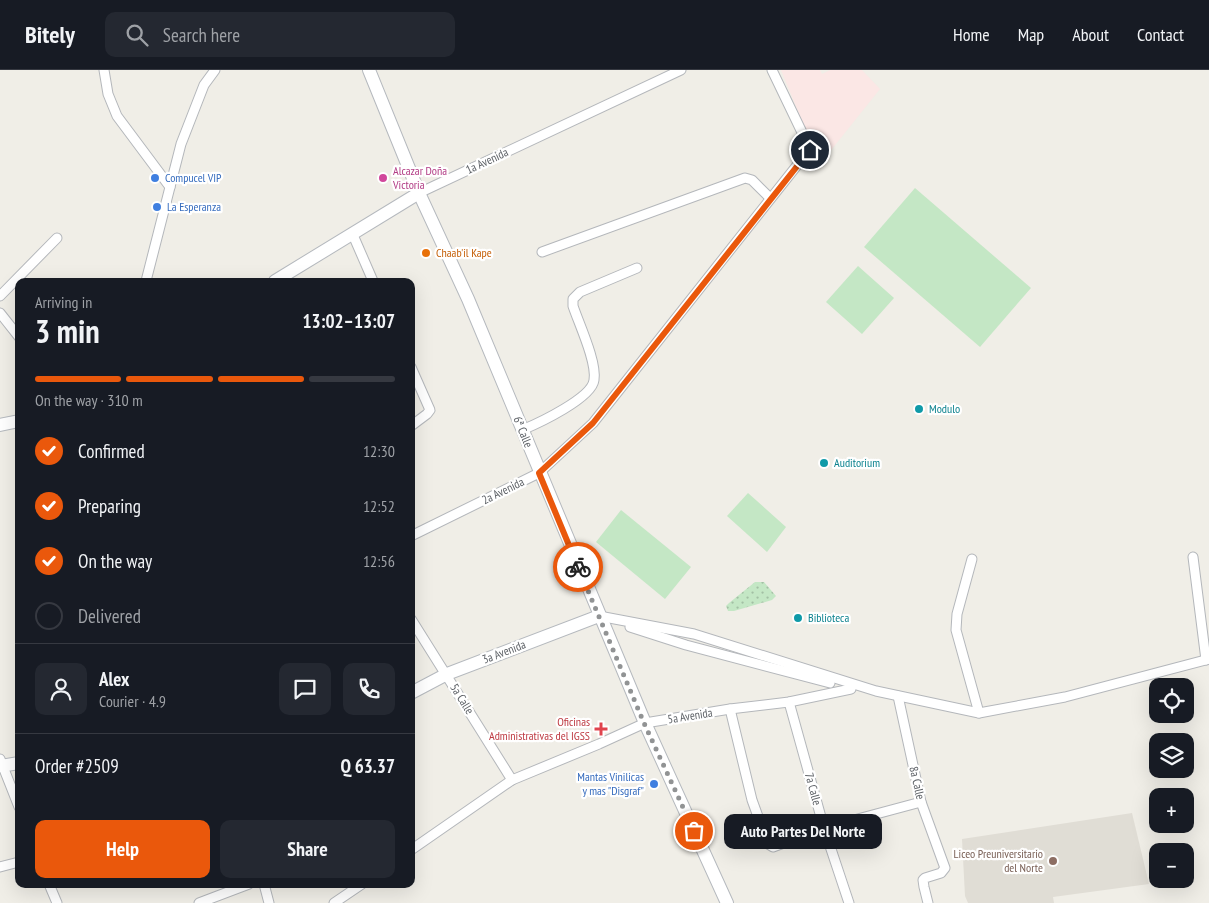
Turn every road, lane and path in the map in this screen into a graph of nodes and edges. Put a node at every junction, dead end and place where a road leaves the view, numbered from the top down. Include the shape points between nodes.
1 (104, 70) edge
2 (215, 70) edge
3 (369, 70) edge
4 (680, 70) edge
5 (772, 70) edge
6 (170, 187) junction
7 (419, 193) junction
8 (770, 198) junction
9 (353, 235) junction
10 (57, 238) dead end
11 (542, 252) dead end
12 (637, 268) dead end
13 (18, 278) edge
14 (147, 278) edge
15 (280, 278) edge
16 (372, 278) edge
17 (15, 281) edge
18 (0, 296) edge
19 (0, 313) edge
20 (15, 332) edge
21 (415, 376) edge
22 (15, 422) edge
23 (415, 423) edge
24 (0, 425) edge
25 (522, 430) junction
26 (539, 473) junction
27 (415, 534) edge
28 (1193, 557) dead end
29 (972, 559) dead end
30 (599, 616) junction
31 (415, 625) edge
32 (1208, 660) edge
33 (447, 674) junction
34 (851, 689) junction
35 (415, 691) edge
36 (876, 691) junction
37 (898, 696) junction
38 (789, 702) junction
39 (730, 709) junction
40 (979, 713) junction
41 (644, 723) junction
42 (1, 763) edge
43 (15, 763) edge
44 (512, 780) junction
45 (15, 797) edge
46 (921, 802) junction
47 (824, 828) junction
48 (415, 847) edge
49 (15, 863) edge
50 (0, 867) edge
51 (51, 888) edge
52 (238, 888) edge
53 (265, 888) edge
54 (356, 888) edge
55 (57, 903) edge
56 (199, 903) edge
57 (269, 903) edge
58 (334, 903) edge
59 (726, 903) edge
60 (849, 903) edge
61 (928, 903) edge

1 - 6 street via 108,94 117,116
2 - 6 street via 204,85
3 - 7 main road, 6ª Calle
4 - 7 street, 1a Avenida
5 - 8 street, 2a Avenida via 810,150
6 - 14 street
7 - 9 main road, 1a Avenida
7 - 25 main road, 6ª Calle via 468,299
8 - 11 street via 752,180 745,178
8 - 26 street, 2a Avenida via 593,423
9 - 15 main road, 1a Avenida
9 - 16 street
10 - 13 street
12 - 25 street via 580,292 573,299 572,306 593,365 594,383 581,399
17 - 18 street
19 - 20 street
21 - 23 street via 430,410
22 - 24 main road
25 - 26 main road, 6ª Calle
26 - 27 street, 2a Avenida
26 - 30 main road, 6ª Calle
28 - 32 street
29 - 40 street via 957,614 956,630
30 - 33 main road, 3a Avenida
30 - 34 street via 686,645
30 - 36 street via 694,634
30 - 41 main road, 6ª Calle
31 - 33 street, 5a Calle
32 - 40 street via 1066,697
33 - 35 main road, 3a Avenida
33 - 44 street, 5a Calle
34 - 36 street
34 - 38 street, 5a Avenida
36 - 37 street
37 - 40 street
37 - 46 street, 8a Calle
38 - 39 street, 5a Avenida
38 - 47 street, 7a Calle
39 - 41 street, 5a Avenida
39 - 47 street via 752,800 768,844 773,847
41 - 44 street, 5a Avenida
41 - 59 main road, 6ª Calle
42 - 43 main road
42 - 45 street
44 - 48 street, 5a Avenida
46 - 47 street
46 - 61 street, 8a Calle via 945,868 923,882
47 - 60 street, 7a Calle
49 - 50 street
51 - 55 street
52 - 56 street
53 - 57 street
54 - 58 street

